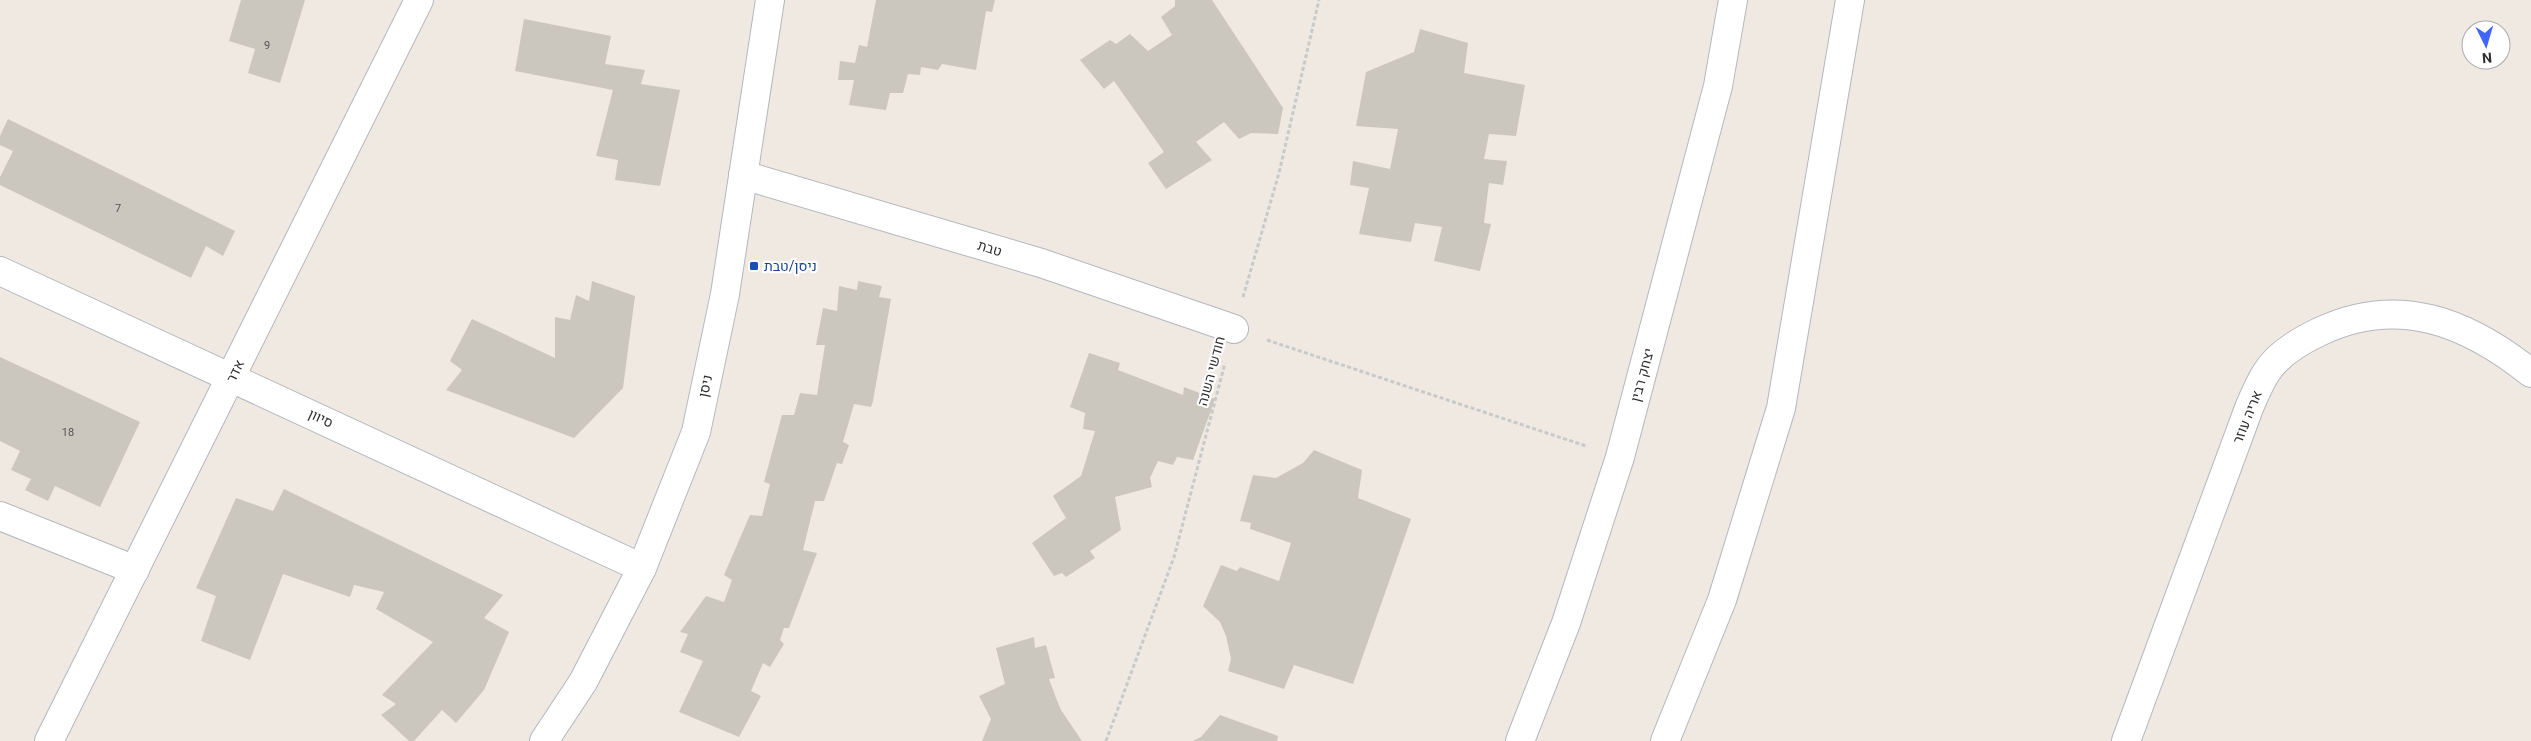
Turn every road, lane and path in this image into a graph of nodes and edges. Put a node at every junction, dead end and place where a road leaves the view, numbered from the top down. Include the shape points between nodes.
1 (419, 0) edge
2 (770, 0) edge
3 (1319, 0) edge
4 (1733, 0) edge
5 (1850, 0) edge
6 (743, 174) junction
7 (0, 271) edge
8 (1234, 329) junction
9 (2531, 373) edge
10 (232, 376) junction
11 (1620, 457) junction
12 (0, 516) edge
13 (642, 568) junction
14 (135, 570) junction
15 (49, 741) edge
16 (544, 741) edge
17 (1106, 741) edge
18 (1520, 741) edge
19 (1665, 741) edge
20 (2126, 741) edge

1 - 10 street, אדר
2 - 6 street, ניסן
3 - 8 path, חודשי השנה via 1279,173
4 - 11 street, יצחק רבין via 1718,86
5 - 19 street via 1781,408 1722,600
6 - 8 street, טבת via 1041,263
6 - 13 street, ניסן via 725,294 696,432
7 - 10 street, סיוון
8 - 11 path
8 - 17 path, חודשי השנה via 1174,557
9 - 20 street, אריה עוזר via 2513,358 2461,327 2423,316 2376,314 2342,321 2298,342 2266,372 2249,408
10 - 13 street, סיוון
10 - 14 street, אדר
11 - 18 street, יצחק רבין via 1566,623
12 - 14 street
13 - 16 street, ניסן via 582,682
14 - 15 street, אדר

